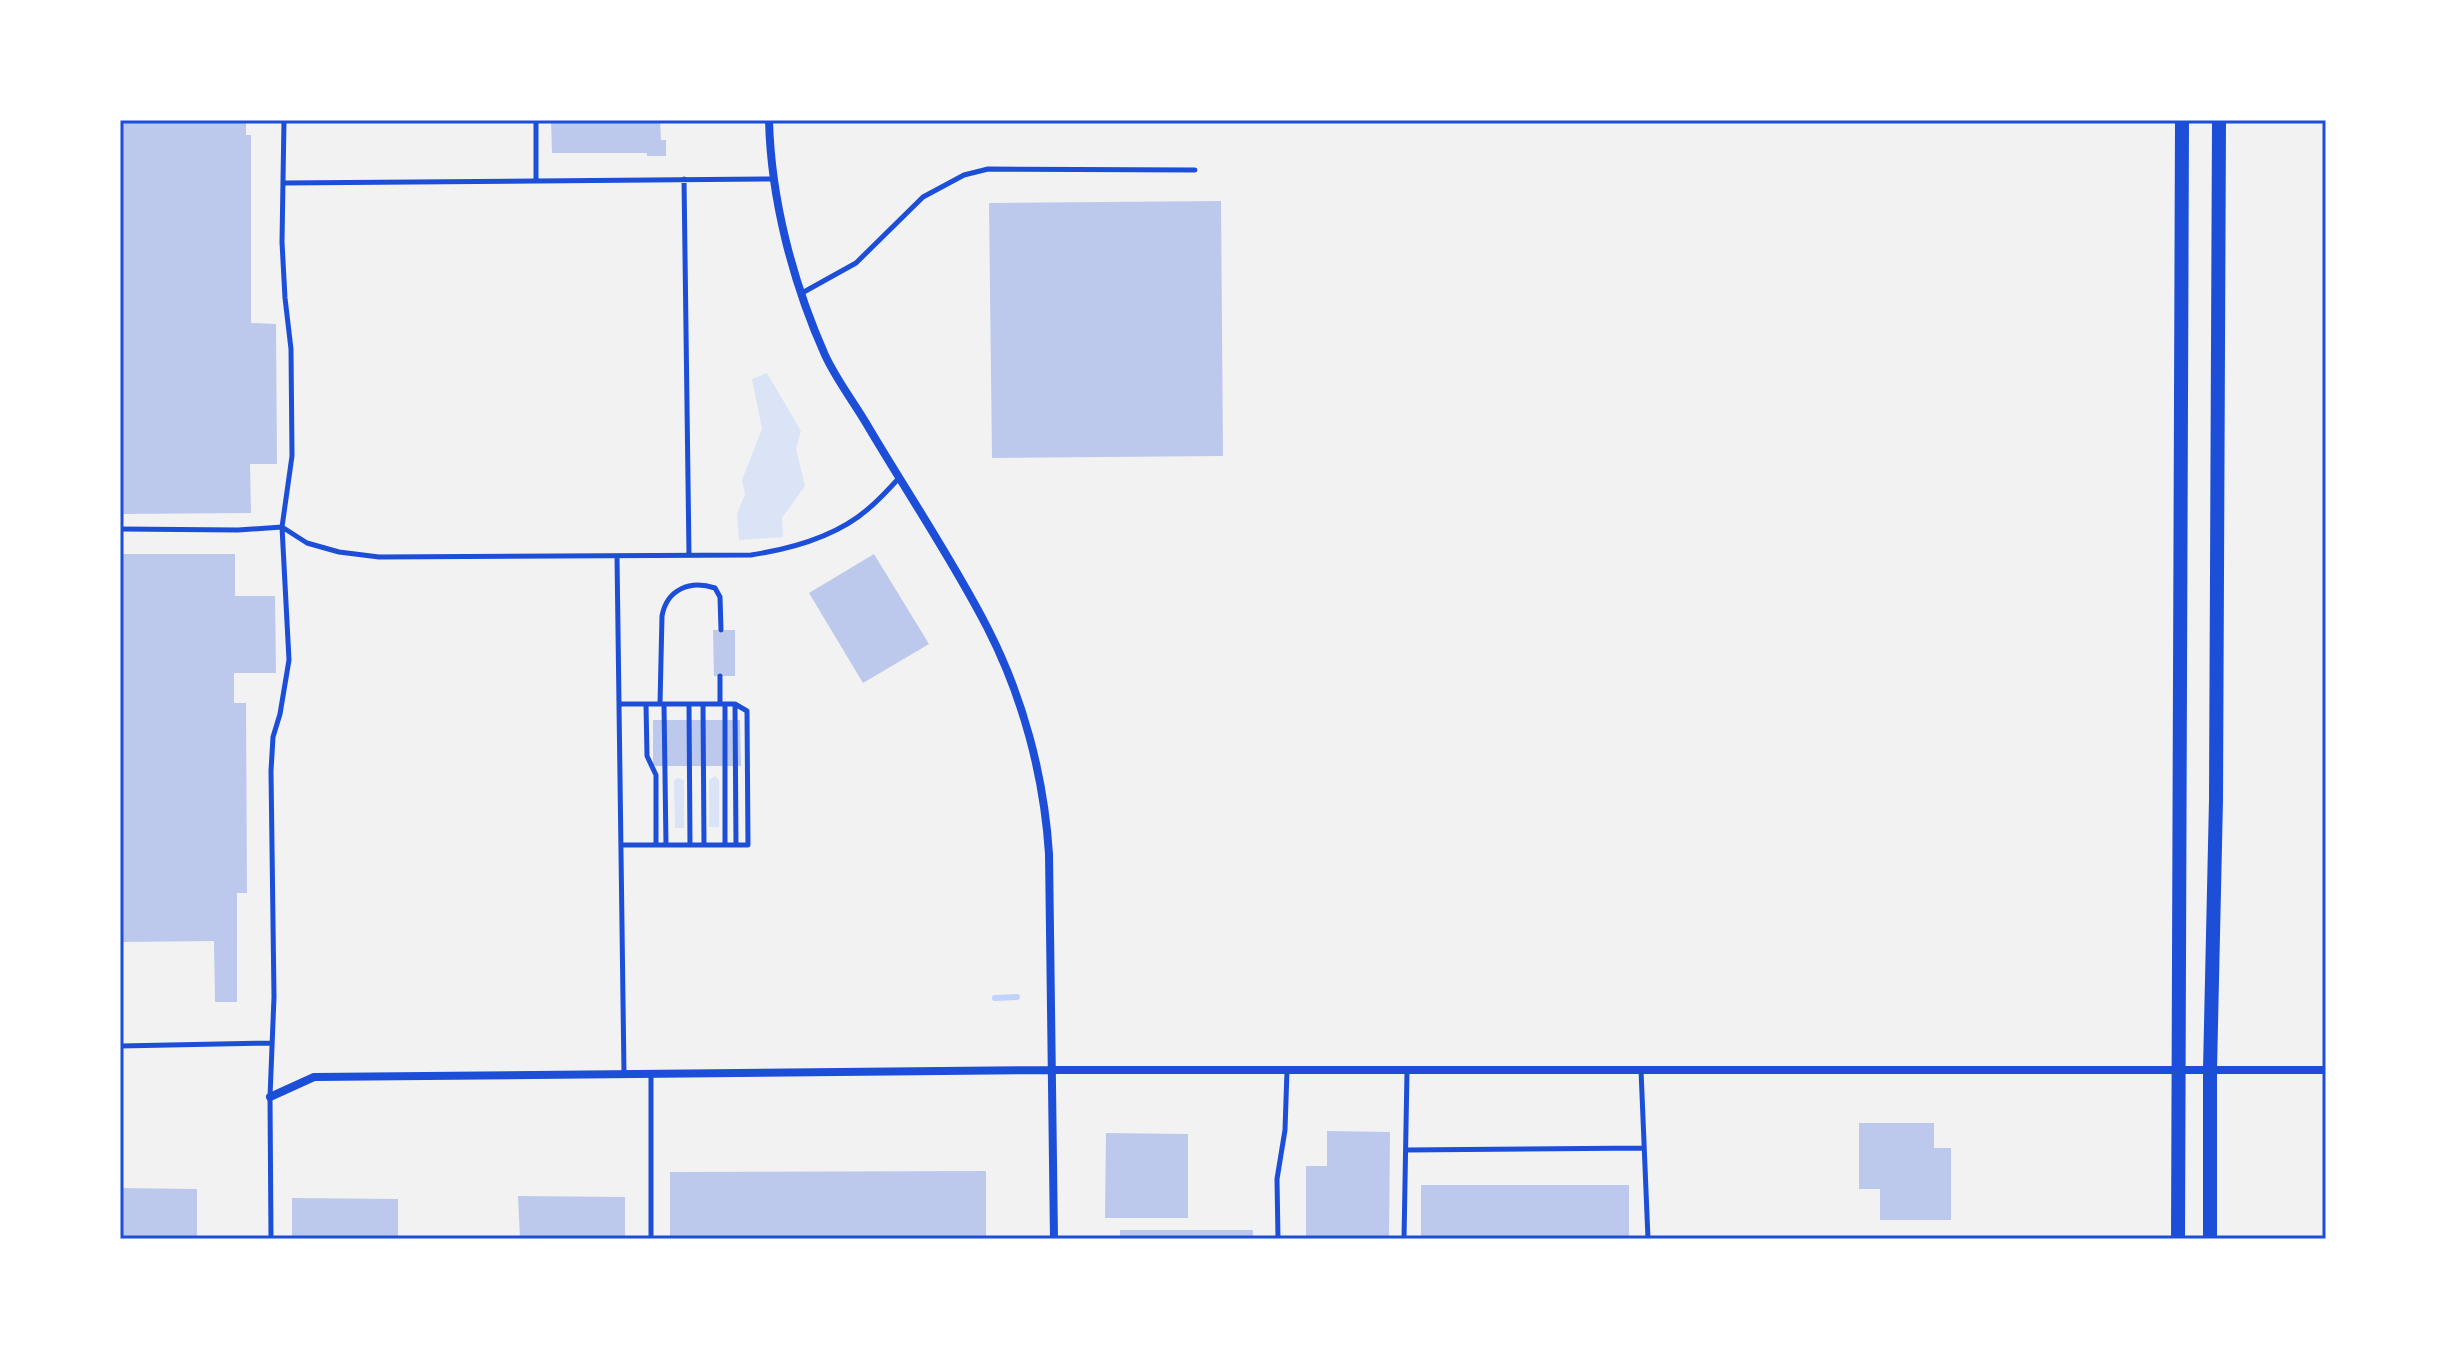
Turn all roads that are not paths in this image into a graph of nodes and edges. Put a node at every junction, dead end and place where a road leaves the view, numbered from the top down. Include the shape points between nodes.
1 (284, 120) edge
2 (536, 120) edge
3 (769, 120) edge
4 (2182, 120) edge
5 (2219, 120) edge
6 (1195, 170) dead end
7 (536, 179) junction
8 (684, 179) junction
9 (773, 179) junction
10 (283, 183) junction
11 (802, 293) junction
12 (899, 478) junction
13 (282, 527) junction
14 (120, 529) edge
15 (689, 555) junction
16 (617, 556) junction
17 (721, 630) dead end
18 (720, 676) dead end
19 (619, 704) junction
20 (646, 704) junction
21 (662, 704) junction
22 (689, 704) junction
23 (703, 704) junction
24 (723, 704) junction
25 (735, 704) junction
26 (621, 845) junction
27 (656, 845) junction
28 (666, 845) junction
29 (690, 845) junction
30 (704, 845) junction
31 (725, 845) junction
32 (736, 845) junction
33 (271, 1043) junction
34 (120, 1046) edge
35 (1053, 1070) junction
36 (1287, 1070) junction
37 (1407, 1070) junction
38 (1641, 1070) junction
39 (2179, 1070) junction
40 (2210, 1070) junction
41 (2326, 1070) edge
42 (624, 1074) junction
43 (651, 1074) junction
44 (270, 1097) junction
45 (1644, 1148) junction
46 (1406, 1150) junction
47 (271, 1239) edge
48 (651, 1239) edge
49 (1054, 1239) edge
50 (1278, 1239) edge
51 (1404, 1239) edge
52 (1648, 1239) edge
53 (2178, 1239) edge
54 (2210, 1239) edge

1 - 10 lane
2 - 7 lane
3 - 9 street
4 - 39 main road
5 - 40 main road
6 - 11 lane via 988,169 964,175 923,197 856,263
7 - 8 lane
7 - 10 lane
8 - 9 lane
8 - 15 lane
9 - 11 street
10 - 13 lane via 292,456
11 - 12 street via 826,357
12 - 15 lane via 866,511 830,532 779,551
12 - 35 street via 989,629 1024,717 1047,825
13 - 14 lane
13 - 16 lane via 307,543 379,557
13 - 33 lane via 289,660 271,771
15 - 16 lane
16 - 19 lane
17 - 21 lane via 715,588 694,584 671,595 662,616
18 - 24 lane
19 - 20 lane
19 - 26 lane
20 - 21 lane
20 - 27 lane via 647,756 656,775
21 - 22 lane
21 - 28 lane
22 - 23 lane
22 - 29 lane
23 - 24 lane
23 - 30 lane
24 - 25 lane
24 - 31 lane
25 - 32 lane
25 - 32 lane via 747,711 748,845
26 - 27 lane
26 - 42 lane
27 - 28 lane
28 - 29 lane
29 - 30 lane
30 - 31 lane
31 - 32 lane
33 - 34 lane
33 - 44 lane
35 - 36 street
35 - 43 street
35 - 49 street
36 - 37 street
36 - 50 lane via 1277,1179
37 - 38 street
37 - 46 lane
38 - 39 street
38 - 45 lane
39 - 40 street
39 - 53 main road
40 - 41 street
40 - 54 main road
42 - 43 street
42 - 44 street via 314,1077
43 - 48 lane
44 - 47 lane
45 - 46 lane
45 - 52 lane
46 - 51 lane

